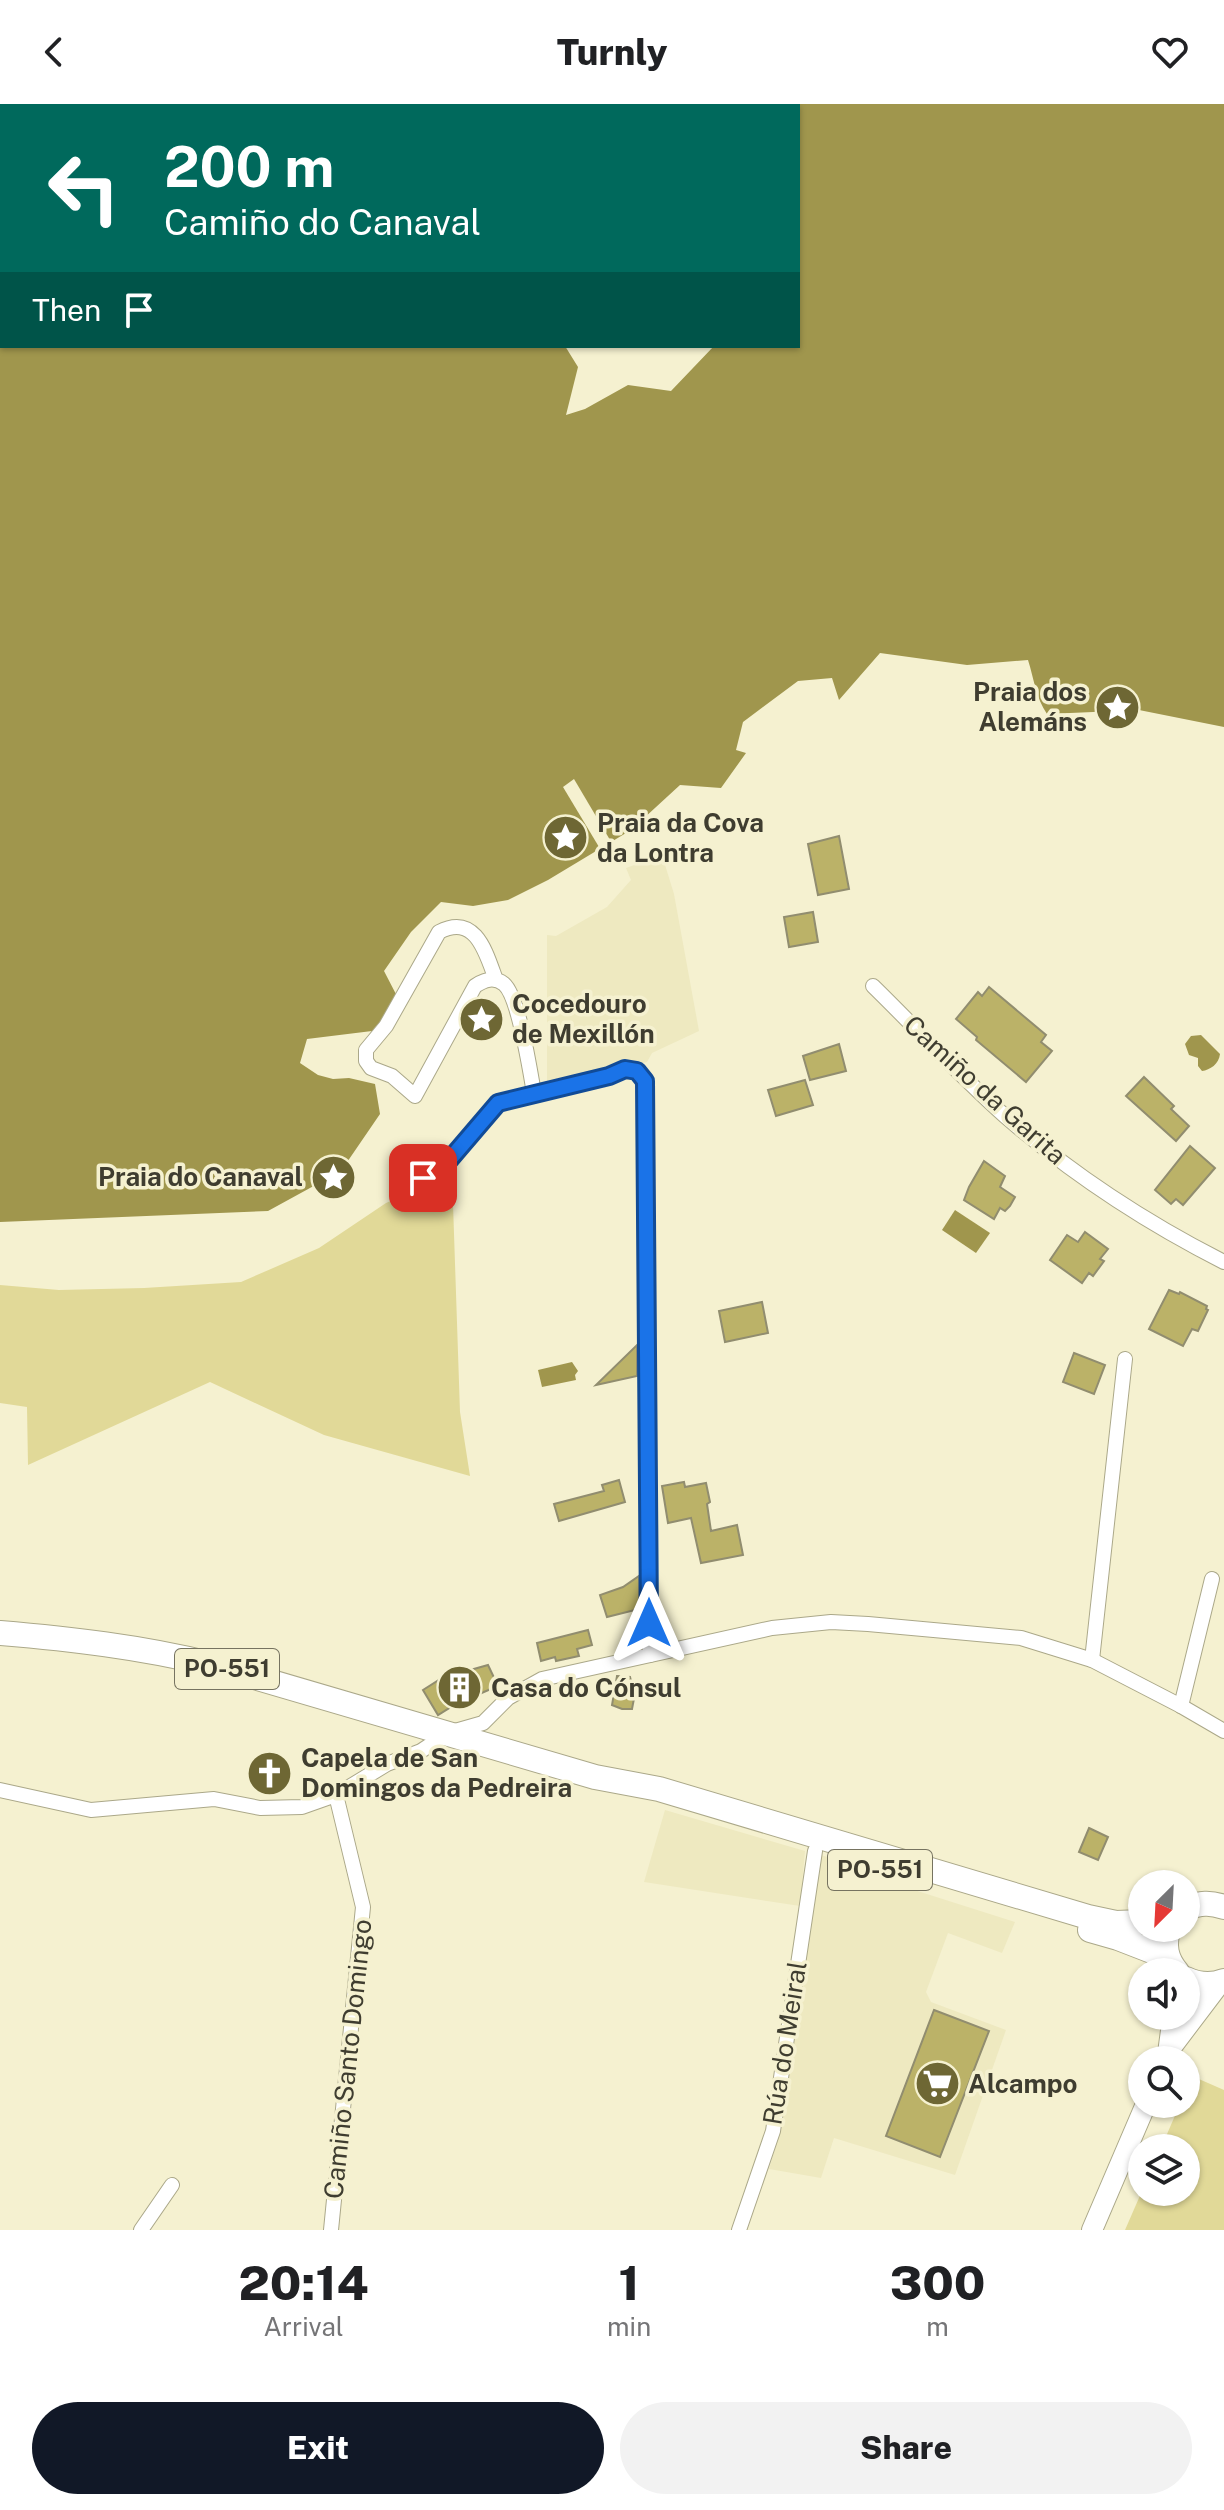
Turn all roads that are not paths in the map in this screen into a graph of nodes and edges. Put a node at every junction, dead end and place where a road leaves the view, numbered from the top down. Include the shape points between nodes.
1 (496, 980) junction
2 (873, 986) dead end
3 (534, 1093) junction
4 (423, 1178) dead end
5 (1224, 1262) edge
6 (1125, 1359) dead end
7 (1212, 1579) dead end
8 (0, 1633) edge
9 (650, 1655) junction
10 (1092, 1660) junction
11 (1181, 1706) junction
12 (1224, 1731) edge
13 (448, 1733) junction
14 (595, 1777) junction
15 (0, 1790) edge
16 (336, 1795) junction
17 (816, 1844) junction
18 (945, 1882) junction
19 (1200, 1903) edge
20 (1224, 1907) edge
21 (1128, 1923) edge
22 (1154, 1958) edge
23 (1222, 1982) edge
24 (1200, 1984) edge
25 (1174, 2046) edge
26 (1140, 2118) edge
27 (172, 2185) dead end
28 (141, 2230) edge
29 (331, 2230) edge
30 (739, 2230) edge
31 (1092, 2230) edge

1 - 1 street via 475,986 415,1096 366,1061 366,1050 386,1026 439,932 450,926 467,929 485,949
1 - 3 street via 506,985 513,1004
2 - 5 street, Camiño da Garita via 1004,1115 1087,1181
3 - 4 street via 498,1103 445,1165
3 - 9 street via 625,1069 637,1071 645,1081
6 - 10 street
7 - 11 street
8 - 13 main road, PO-551 via 164,1653
9 - 10 street via 772,1628 831,1622 1021,1638
9 - 13 street via 542,1679 508,1698 483,1723
10 - 11 street
11 - 12 street
13 - 14 main road, PO-551
13 - 16 street
14 - 17 main road, PO-551 via 659,1789
14 - 17 main road, PO-551 via 745,1830 762,1828
15 - 16 street via 91,1810 214,1799 260,1808 302,1807
16 - 29 street, Camiño Santo Domingo via 363,1907
17 - 18 main road, PO-551
17 - 18 main road, PO-551
17 - 30 street, Rúa do Meiral via 773,2131
18 - 21 main road, PO-551
18 - 22 main road, PO-551 via 1118,1938
19 - 20 main road
23 - 24 main road, PO-551
23 - 25 main road
26 - 31 main road
27 - 28 street

